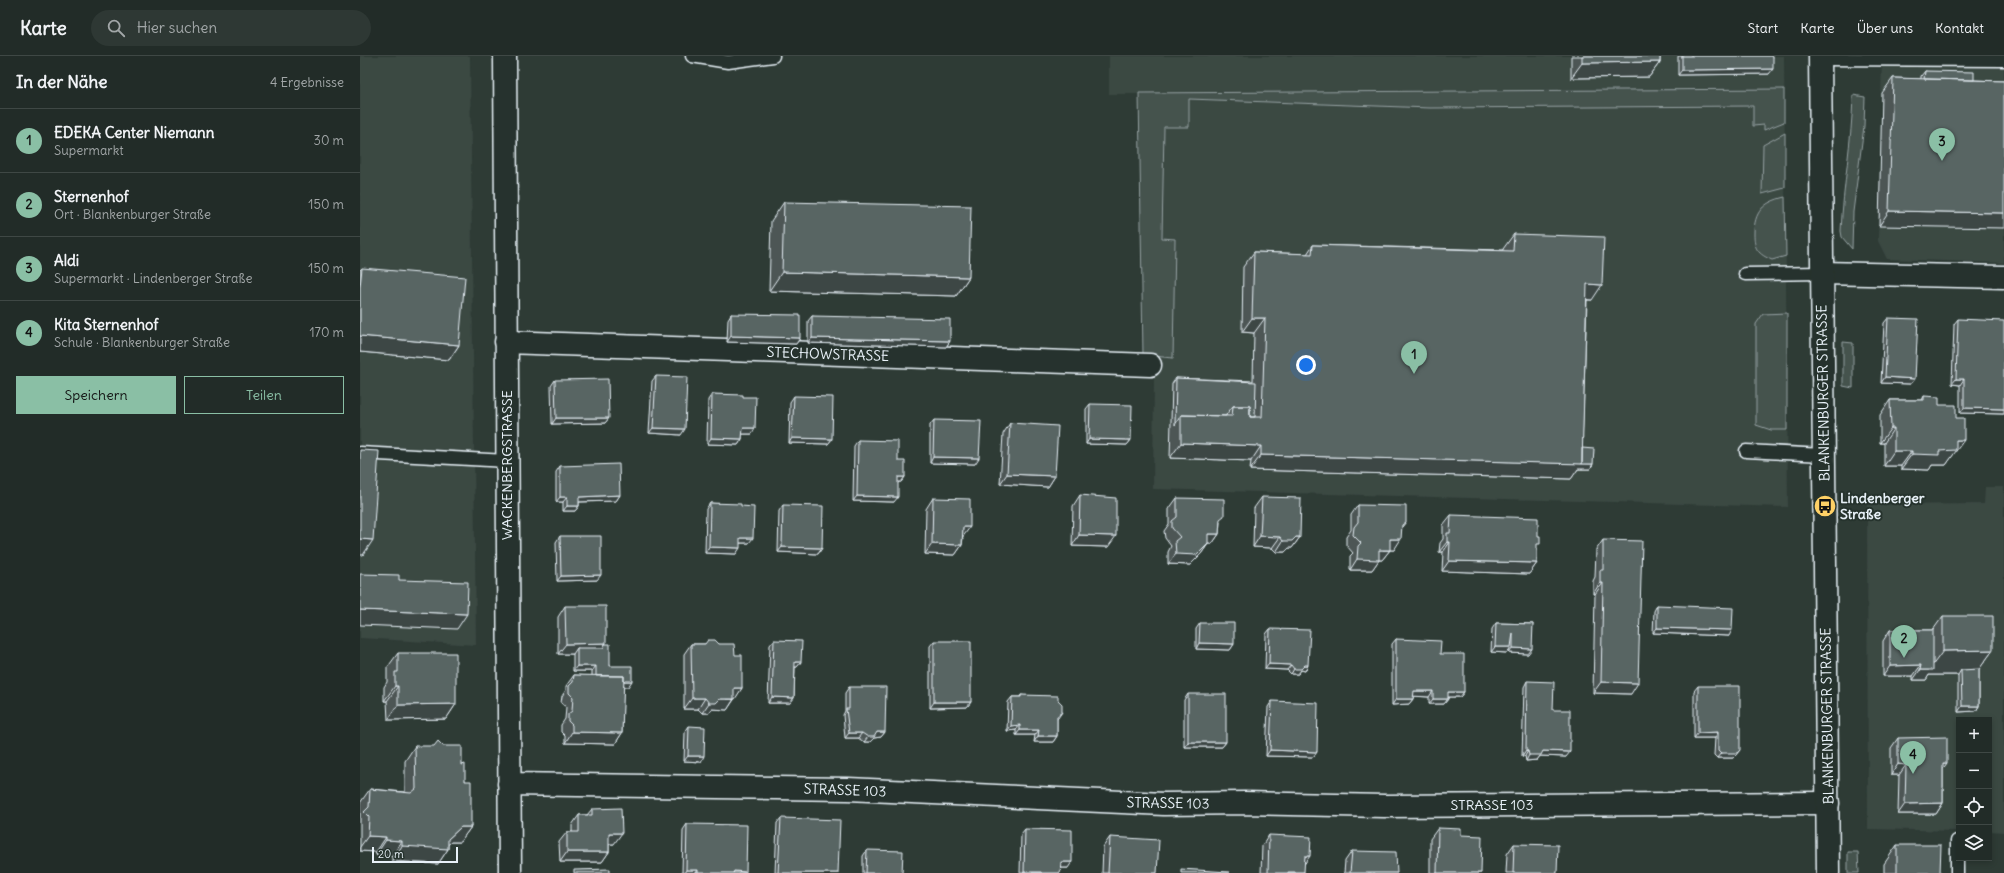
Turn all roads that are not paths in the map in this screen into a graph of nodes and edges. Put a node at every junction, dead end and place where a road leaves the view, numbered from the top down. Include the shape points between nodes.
1 (505, 56) edge
2 (692, 56) edge
3 (773, 56) edge
4 (1820, 58) edge
5 (2004, 60) edge
6 (1822, 273) junction
7 (1745, 274) dead end
8 (2004, 277) edge
9 (506, 342) junction
10 (1150, 365) dead end
11 (1746, 451) dead end
12 (360, 453) edge
13 (1824, 455) junction
14 (506, 461) junction
15 (509, 784) junction
16 (1828, 803) junction
17 (1957, 861) edge
18 (510, 873) edge
19 (1828, 873) edge
20 (1957, 873) edge

1 - 9 street, WACKENBERGSTRASSE
2 - 3 lane via 728,62
4 - 5 lane
4 - 6 street, BLANKENBURGER STRASSE
6 - 7 lane
6 - 8 street
6 - 13 street, BLANKENBURGER STRASSE
9 - 10 street, STECHOWSTRASSE
9 - 14 street, WACKENBERGSTRASSE
11 - 13 lane
12 - 14 lane
13 - 16 street, BLANKENBURGER STRASSE
14 - 15 street, WACKENBERGSTRASSE
15 - 16 street, STRASSE 103 via 848,789 1164,804 1403,806
15 - 18 street, WACKENBERGSTRASSE
16 - 19 street, BLANKENBURGER STRASSE
17 - 20 lane

